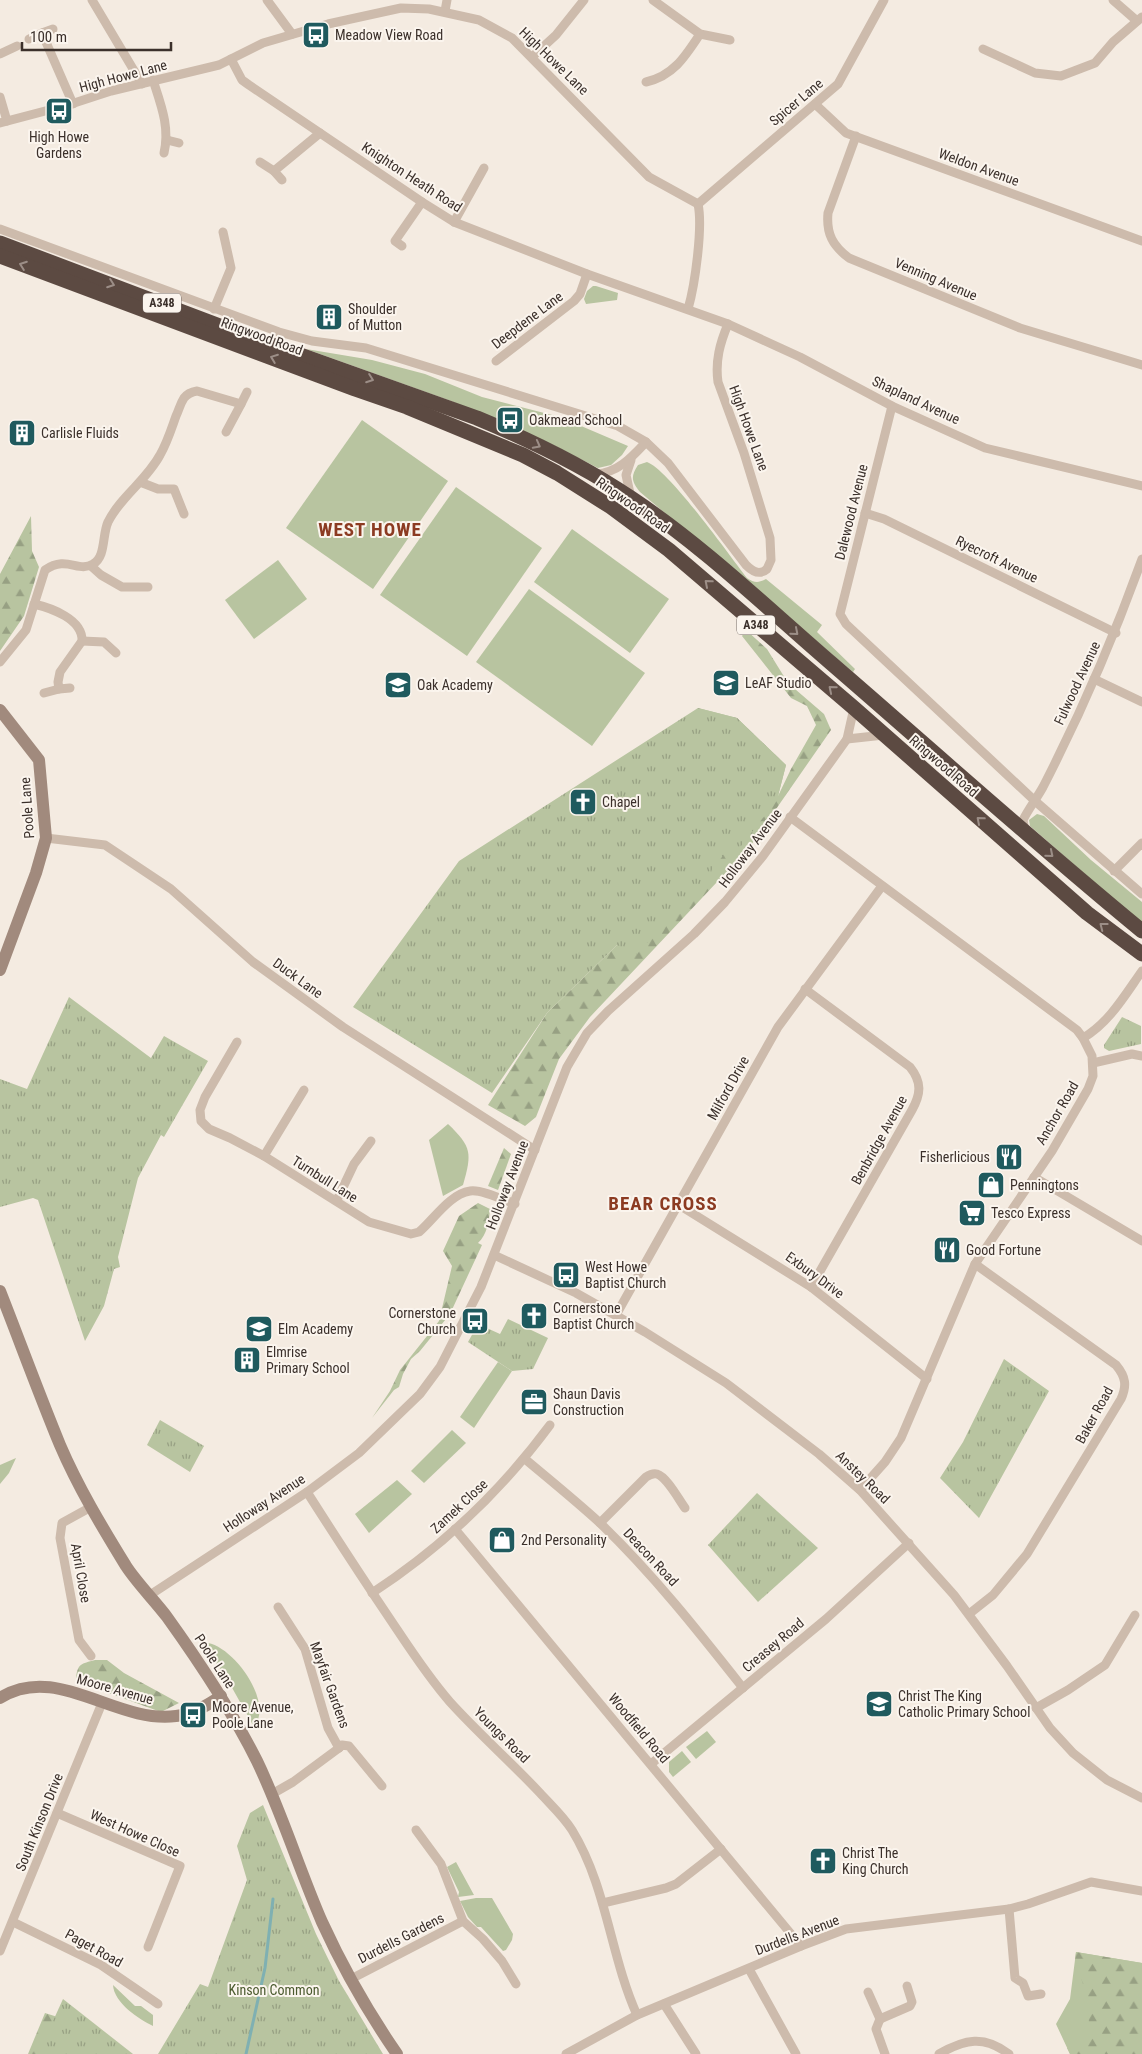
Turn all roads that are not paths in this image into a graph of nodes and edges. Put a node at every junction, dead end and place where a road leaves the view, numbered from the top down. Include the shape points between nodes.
1 (92, 0) edge
2 (267, 0) edge
3 (447, 0) edge
4 (584, 0) edge
5 (653, 0) edge
6 (884, 0) edge
7 (1113, 0) edge
8 (444, 11) junction
9 (1140, 19) edge
10 (53, 29) dead end
11 (42, 33) junction
12 (292, 34) junction
13 (700, 34) junction
14 (29, 39) dead end
15 (730, 40) dead end
16 (16, 46) dead end
17 (983, 49) dead end
18 (0, 54) edge
19 (532, 57) junction
20 (231, 59) junction
21 (153, 80) junction
22 (646, 82) dead end
23 (142, 84) junction
24 (0, 98) edge
25 (73, 104) junction
26 (815, 104) junction
27 (4, 122) edge
28 (320, 132) junction
29 (856, 136) junction
30 (167, 140) junction
31 (178, 143) dead end
32 (164, 153) dead end
33 (260, 162) dead end
34 (484, 168) dead end
35 (274, 171) junction
36 (282, 180) dead end
37 (422, 202) junction
38 (698, 204) junction
39 (454, 222) junction
40 (0, 229) edge
41 (223, 232) dead end
42 (395, 241) dead end
43 (1142, 241) edge
44 (0, 243) edge
45 (0, 256) edge
46 (587, 274) junction
47 (214, 308) junction
48 (688, 309) junction
49 (728, 324) junction
50 (496, 361) dead end
51 (1142, 365) edge
52 (247, 392) dead end
53 (241, 404) junction
54 (892, 406) junction
55 (226, 432) dead end
56 (646, 442) junction
57 (632, 457) junction
58 (591, 474) junction
59 (140, 482) junction
60 (1142, 486) edge
61 (632, 498) junction
62 (763, 512) joint
63 (864, 513) junction
64 (184, 514) dead end
65 (1142, 559) edge
66 (91, 566) junction
67 (148, 587) dead end
68 (34, 604) junction
69 (1116, 633) junction
70 (82, 641) junction
71 (116, 653) dead end
72 (0, 662) edge
73 (1094, 679) junction
74 (70, 688) dead end
75 (59, 689) junction
76 (44, 693) dead end
77 (1142, 702) edge
78 (854, 708) junction
79 (0, 710) edge
80 (884, 735) junction
81 (847, 739) junction
82 (1035, 801) junction
83 (1026, 813) junction
84 (1006, 814) junction
85 (790, 817) junction
86 (1026, 833) junction
87 (46, 838) junction
88 (1142, 842) edge
89 (1114, 871) junction
90 (882, 886) junction
91 (1142, 894) edge
92 (1142, 931) edge
93 (1142, 954) edge
94 (0, 970) edge
95 (1142, 971) edge
96 (805, 989) junction
97 (1083, 1038) junction
98 (237, 1042) dead end
99 (1142, 1056) edge
100 (1093, 1064) junction
101 (304, 1090) dead end
102 (371, 1141) dead end
103 (535, 1150) junction
104 (264, 1156) junction
105 (1034, 1177) junction
106 (337, 1200) junction
107 (515, 1204) junction
108 (679, 1205) junction
109 (1142, 1241) edge
110 (494, 1255) junction
111 (975, 1264) junction
112 (812, 1287) junction
113 (0, 1291) edge
114 (616, 1315) junction
115 (926, 1379) junction
116 (550, 1425) dead end
117 (525, 1459) junction
118 (860, 1490) junction
119 (307, 1492) junction
120 (91, 1507) junction
121 (685, 1508) dead end
122 (600, 1523) junction
123 (455, 1529) junction
124 (909, 1543) junction
125 (372, 1594) junction
126 (150, 1595) junction
127 (278, 1607) dead end
128 (969, 1614) junction
129 (1135, 1615) dead end
130 (91, 1656) dead end
131 (743, 1688) junction
132 (220, 1696) junction
133 (0, 1698) edge
134 (102, 1704) junction
135 (1036, 1708) junction
136 (339, 1748) junction
137 (651, 1764) junction
138 (382, 1786) dead end
139 (272, 1794) junction
140 (1142, 1798) edge
141 (57, 1813) junction
142 (416, 1830) dead end
143 (721, 1848) junction
144 (1142, 1890) edge
145 (604, 1902) junction
146 (1009, 1909) junction
147 (463, 1921) junction
148 (13, 1922) junction
149 (801, 1946) junction
150 (148, 1947) dead end
151 (0, 1951) edge
152 (749, 1969) junction
153 (350, 1979) junction
154 (516, 1984) dead end
155 (907, 1986) dead end
156 (868, 1992) dead end
157 (1041, 1994) dead end
158 (158, 2004) dead end
159 (664, 2004) junction
160 (637, 2015) junction
161 (880, 2019) junction
162 (397, 2054) edge
163 (566, 2054) edge
164 (696, 2054) edge
165 (796, 2054) edge
166 (885, 2054) edge
167 (939, 2054) edge
168 (1009, 2054) edge

1 - 23 street
2 - 12 street
3 - 8 street
4 - 19 street via 556,35
5 - 13 street
6 - 26 street, Spicer Lane via 843,78
7 - 9 street
8 - 12 street, High Howe Lane via 401,8
8 - 19 street, High Howe Lane via 496,28
9 - 17 street via 1095,63 1060,76 1035,73
10 - 11 street
11 - 14 street
11 - 25 street
12 - 20 street, High Howe Lane via 262,43
13 - 15 street
13 - 22 street via 684,59 667,75
16 - 18 street
19 - 38 street, High Howe Lane via 649,177
20 - 21 street, High Howe Lane via 206,69
20 - 28 street, Knighton Heath Road via 242,80
21 - 23 street, High Howe Lane
21 - 30 street via 166,124
23 - 25 street, High Howe Lane
24 - 27 street
25 - 27 street, High Howe Lane
26 - 29 street, Weldon Avenue via 846,133
26 - 38 street, Spicer Lane
28 - 35 street
28 - 37 street, Knighton Heath Road
29 - 43 street, Weldon Avenue
29 - 51 street, Venning Avenue via 828,213 830,238 839,250 849,258 1001,321
30 - 31 street
30 - 32 street
33 - 35 street
34 - 39 street
35 - 36 street
37 - 39 street, Knighton Heath Road
37 - 42 street
38 - 48 street via 696,262
39 - 46 street, Knighton Heath Road
40 - 47 street, Ringwood Road
41 - 47 street via 231,268
44 -> 58 highway, Ringwood Road / A348 via 477,418
78 -> 45 highway, Ringwood Road / A348 via 669,550 611,507 532,460 407,407
46 - 48 street, Knighton Heath Road
46 - 50 street, Deepdene Lane via 574,301
47 - 56 street, Ringwood Road via 296,338 366,348 416,362 618,426
48 - 49 street, Shapland Avenue
49 - 54 street, Shapland Avenue
49 - 62 street, High Howe Lane via 716,358 718,382
52 - 53 street
53 - 55 street
53 - 59 street via 203,392 188,394 180,404 160,454
54 - 60 street, Shapland Avenue via 985,448
54 - 63 street, Dalewood Avenue
56 - 57 street, Ringwood Road
56 - 62 street, Ringwood Road via 668,463 746,565 759,573 767,569 771,560 770,538
57 - 58 street, Ringwood Road via 606,474
57 - 61 street, Ringwood Road via 626,476
58 - 61 highway, Ringwood Road / A348
59 - 64 street via 158,489 174,489
59 - 66 street via 114,512 105,530 99,558
61 -> 84 highway, Ringwood Road / A348 via 694,545
63 - 69 street, Ryecroft Avenue via 884,519
63 - 82 street, Dalewood Avenue via 840,614 846,624
65 - 69 street, Fulwood Avenue
66 - 67 street via 122,587
66 - 68 street via 52,565 46,570
68 - 70 street via 58,612 74,623 80,630
68 - 72 street via 26,630
69 - 73 street, Fulwood Avenue
70 - 71 street via 104,642
70 - 75 street via 60,672
73 - 77 street
73 - 82 street, Fulwood Avenue
74 - 75 street
75 - 76 street
78 - 80 highway, Ringwood Road / A348
78 - 81 street, Holloway Avenue
79 - 87 street, Poole Lane via 38,760
80 - 81 street
93 -> 80 highway, Ringwood Road / A348 via 1087,913
81 - 85 street, Holloway Avenue
82 - 83 street, Fulwood Avenue
82 - 89 street
83 - 84 street via 1014,817
83 - 86 street via 1023,820
84 - 86 highway, Ringwood Road / A348
85 - 90 street
85 - 103 street, Holloway Avenue via 725,902 587,1033 567,1067
86 -> 92 highway, Ringwood Road / A348
87 - 94 street, Poole Lane
87 - 103 street, Duck Lane via 106,845 171,889 253,962 338,1024
88 - 89 street
89 - 91 street
90 - 96 street, Milford Drive
90 - 97 street via 1039,1001
95 - 97 street via 1104,1022
96 - 108 street, Milford Drive via 778,1027
96 - 112 street, Benbridge Avenue via 910,1067 916,1074 920,1091
97 - 100 street
98 - 104 street, Turnbull Lane via 205,1096 200,1110 201,1121 209,1129
99 - 100 street via 1132,1054
100 - 105 street, Anchor Road via 1088,1089
101 - 104 street
102 - 106 street via 354,1164
103 - 107 street, Holloway Avenue
104 - 106 street, Turnbull Lane
105 - 109 street
105 - 111 street, Anchor Road
106 - 107 street, Turnbull Lane via 369,1222 411,1234 429,1224 454,1198 471,1191
107 - 110 street, Holloway Avenue
108 - 112 street, Exbury Drive
108 - 114 street, Milford Drive
110 - 114 street, Anstey Road
110 - 119 street, Holloway Avenue via 454,1341 420,1394 359,1453
111 - 115 street, Anchor Road
111 - 128 street, Baker Road via 1116,1365 1125,1386 1114,1411 1027,1554 993,1595
112 - 115 street, Exbury Drive
113 - 120 street, Poole Lane via 60,1446
114 - 118 street, Anstey Road via 726,1383 819,1454
115 - 118 street, Anchor Road via 901,1438 886,1462
116 - 117 street, Zamek Close
117 - 122 street, Deacon Road
117 - 123 street, Zamek Close
118 - 124 street, Anstey Road
119 - 125 street, Youngs Road
119 - 126 street, Holloway Avenue
120 - 126 street, Poole Lane via 128,1569
120 - 130 street, April Close via 62,1523 60,1538 79,1640
121 - 122 street via 662,1477 652,1474
122 - 131 street, Deacon Road via 676,1604
123 - 125 street, Zamek Close via 408,1570
123 - 137 street, Woodfield Road
124 - 128 street, Anstey Road
124 - 131 street, Creasey Road via 826,1619
125 - 145 street, Youngs Road via 450,1702 522,1773 571,1829 586,1855
126 - 132 street, Poole Lane
127 - 136 street, Mayfair Gardens via 305,1649 328,1728
128 - 135 street, Anstey Road
129 - 135 street via 1105,1664
131 - 137 street, Creasey Road
132 - 134 street, Moore Avenue via 199,1710 176,1716 151,1716
132 - 139 street, Poole Lane
133 - 134 street, Moore Avenue via 22,1688 42,1686 63,1689
134 - 141 street, South Kinson Drive
135 - 140 street, Anstey Road via 1067,1747 1091,1769
136 - 138 street, Mayfair Gardens via 349,1746
136 - 139 street, Mayfair Gardens via 294,1782
137 - 143 street, Woodfield Road
139 - 153 street, Poole Lane via 322,1922
141 - 148 street, South Kinson Drive
141 - 150 street, West Howe Close via 180,1866
142 - 147 street, Durdells Gardens via 441,1864
143 - 145 street via 676,1884
143 - 149 street, Woodfield Road
144 - 146 street, Durdells Avenue via 1091,1882
145 - 160 street, Youngs Road via 617,1962
146 - 149 street, Durdells Avenue via 846,1929
146 - 157 street via 1014,1978 1023,1983 1028,1996
147 - 153 street, Durdells Gardens
147 - 154 street, Durdells Gardens via 483,1938
148 - 151 street, South Kinson Drive
148 - 158 street, Paget Road via 101,1965
149 - 152 street, Durdells Avenue
152 - 159 street, Durdells Avenue
152 - 165 street
153 - 162 street, Poole Lane
155 - 161 street via 912,2002 910,2006
156 - 161 street
159 - 160 street, Durdells Avenue
159 - 164 street
160 - 163 street, Durdells Avenue
161 - 166 street via 876,2029
167 - 168 street via 970,2041 989,2043

